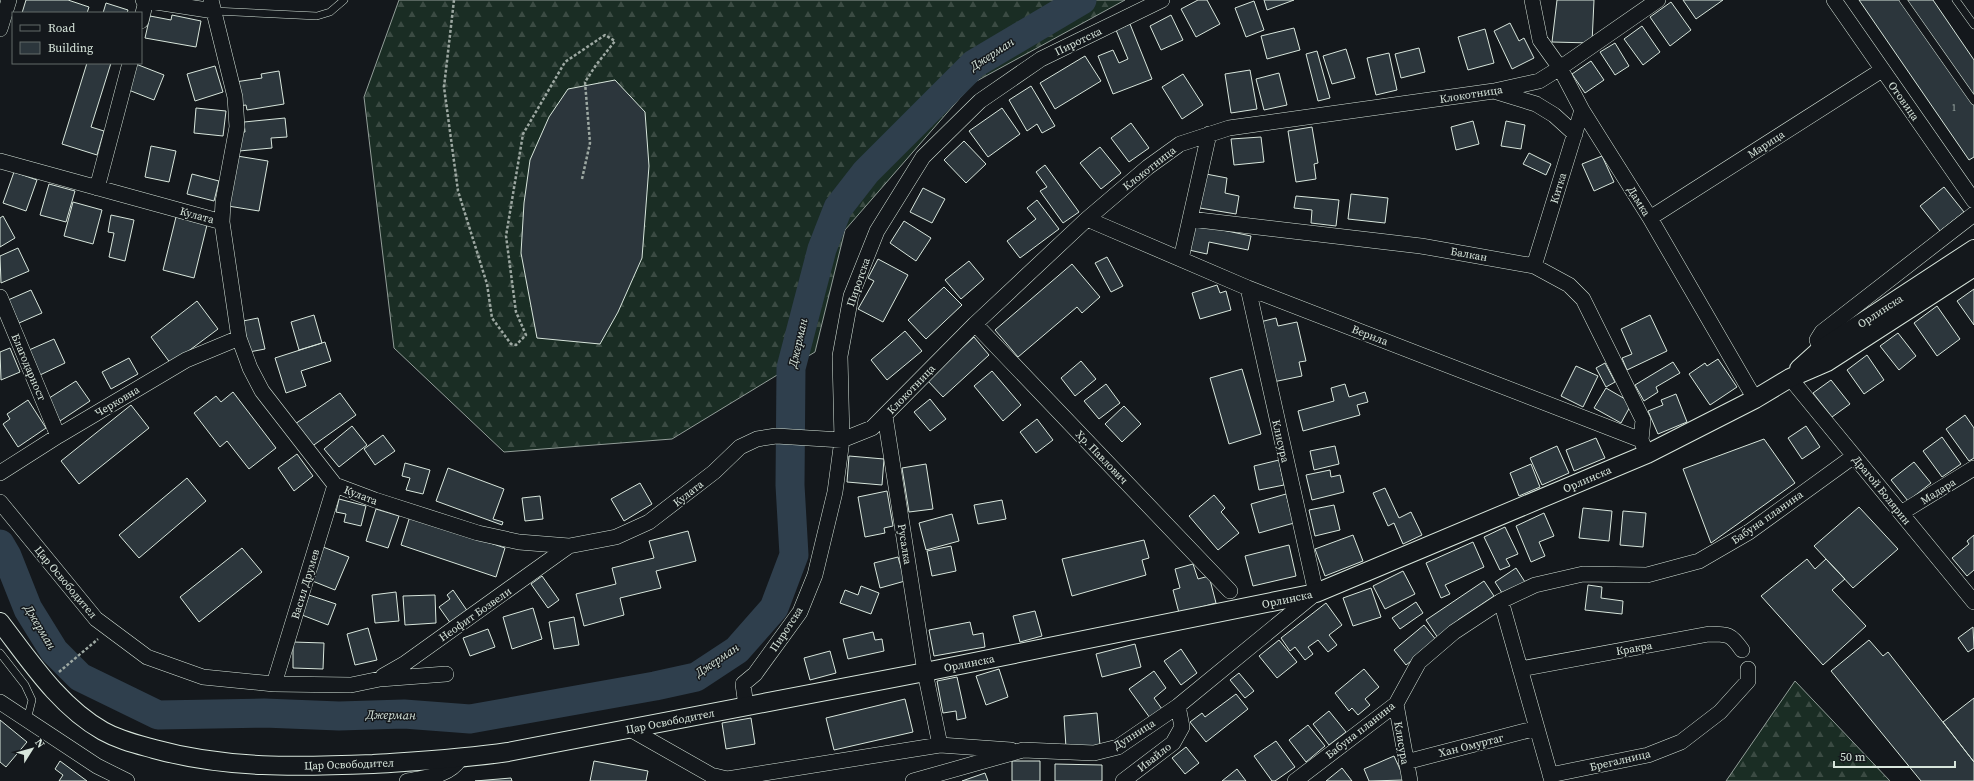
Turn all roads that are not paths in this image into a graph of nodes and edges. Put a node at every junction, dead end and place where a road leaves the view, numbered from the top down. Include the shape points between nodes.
1 (9, 0) edge
2 (145, 0) edge
3 (344, 0) edge
4 (1162, 0) edge
5 (1532, 0) edge
6 (1658, 0) edge
7 (1834, 0) edge
8 (1903, 0) edge
9 (1956, 0) edge
10 (213, 6) edge
11 (142, 16) edge
12 (1974, 26) edge
13 (0, 29) edge
14 (130, 64) edge
15 (1560, 68) junction
16 (1882, 70) junction
17 (1494, 91) junction
18 (1974, 101) edge
19 (1582, 110) junction
20 (1209, 134) junction
21 (1574, 134) junction
22 (0, 161) edge
23 (97, 188) junction
24 (1974, 201) edge
25 (1974, 214) edge
26 (1650, 218) junction
27 (1087, 219) junction
28 (1190, 219) junction
29 (222, 222) junction
30 (1974, 249) edge
31 (1181, 259) junction
32 (1534, 266) junction
33 (1974, 267) edge
34 (1248, 288) junction
35 (0, 297) edge
36 (975, 324) junction
37 (239, 338) junction
38 (1824, 356) junction
39 (1790, 378) junction
40 (1755, 399) junction
41 (885, 416) junction
42 (58, 436) junction
43 (825, 439) joint
44 (842, 440) junction
45 (1644, 447) junction
46 (1854, 456) junction
47 (1974, 468) edge
48 (0, 473) edge
49 (335, 485) junction
50 (0, 502) edge
51 (1901, 513) junction
52 (569, 546) junction
53 (1230, 591) dead end
54 (1316, 594) junction
55 (1501, 601) junction
56 (1974, 602) edge
57 (0, 622) edge
58 (1742, 650) dead end
59 (0, 653) edge
60 (1520, 669) junction
61 (1748, 669) dead end
62 (925, 672) junction
63 (446, 674) dead end
64 (380, 678) junction
65 (274, 684) junction
66 (0, 702) edge
67 (1396, 704) junction
68 (746, 706) junction
69 (1178, 706) junction
70 (27, 720) junction
71 (1537, 728) junction
72 (630, 729) junction
73 (940, 745) junction
74 (1023, 750) junction
75 (460, 759) junction
76 (1406, 762) junction
77 (1551, 778) edge
78 (922, 780) edge
79 (126, 781) edge
80 (407, 781) edge
81 (1123, 781) edge
82 (1295, 781) edge
83 (1410, 781) edge

1 - 13 street
2 - 10 street
2 - 11 street
3 - 10 lane via 330,12 317,16
4 - 44 street, Пиротска via 1042,59 980,101 923,157 877,231 851,296 840,356
5 - 15 street, Дамка via 1540,40
6 - 15 street, Клокотница
7 - 16 street, Отовица
8 - 18 lane
9 - 12 lane
10 - 29 street via 235,97 237,127 223,202
14 - 23 street
15 - 17 street, Клокотница via 1538,81
15 - 19 street, Дамка
16 - 24 street, Отовица
16 - 26 street, Марица
17 - 20 street, Клокотница via 1228,128
17 - 21 street via 1536,104 1554,115
19 - 21 street, Китка
19 - 26 street, Дамка
20 - 27 street, Клокотница via 1180,144 1148,166
20 - 28 street
21 - 32 street, Китка
22 - 23 street, Кулата
23 - 29 street, Кулата
25 - 38 street via 1831,323 1817,340
26 - 40 street, Дамка
27 - 31 street, Верила
27 - 36 street, Клокотница
28 - 31 street
28 - 32 street, Балкан via 1421,246
29 - 37 street, Кулата
30 - 38 street, Орлинска
31 - 34 street, Верила
32 - 45 street, Балкан via 1569,285 1582,299 1644,420
33 - 38 street, Орлинска
34 - 45 street, Верила
34 - 54 street, Клисура
35 - 42 street, Благодарност
36 - 41 street, Клокотница
36 - 53 street, Хр. Павлович
37 - 42 street, Черковна via 186,360
37 - 49 street, Кулата via 250,368 262,390
38 - 39 street, Орлинска
39 - 40 street, Орлинска
39 - 46 street, Драгой Болярин
40 - 45 street, Орлинска
41 - 44 street, Клокотница via 872,428
41 - 62 street, Русалка
42 - 48 street, Черковна
43 - 44 street, Клокотница
43 - 52 street, Кулата via 776,436 757,439 740,447 714,472 649,522 616,537
44 - 68 street, Пиротска via 835,492 814,575 800,612 755,674 743,684
45 - 54 street, Орлинска
46 - 51 street, Драгой Болярин
46 - 55 street, Бабуна планина via 1749,532 1699,561 1647,575 1583,574 1535,585
47 - 51 street, Мадара
49 - 52 street, Кулата via 478,533 520,542
49 - 65 street, Васил Друмев
50 - 65 street, Цар Освободител via 96,619 147,657 203,677
51 - 56 street, Драгой Болярин
52 - 64 street, Неофит Бозвели via 404,664
54 - 62 street, Орлинска
54 - 69 street, Дупница
55 - 60 street
55 - 67 street, Бабуна планина via 1454,632 1419,662
57 - 75 street, Цар Освободител via 57,694 82,717 126,742 171,754 235,765 339,765
58 - 60 street, Кракра via 1733,638 1725,634 1709,634
59 - 70 lane via 25,685 32,700
60 - 71 street
61 - 77 street, Брегалница via 1748,681 1720,712 1681,742 1648,755
62 - 68 street, Орлинска
62 - 73 street, Русалка
63 - 64 street, Цар Освободител
64 - 65 street, Цар Освободител via 351,685
66 - 70 street
67 - 76 street, Клисура
67 - 82 street, Бабуна планина
68 - 72 street, Цар Освободител
69 - 74 street, Дупница via 1118,747 1094,753
69 - 81 street, Ивайло via 1182,727 1173,743
70 - 79 street via 97,766
71 - 76 street, Хан Омуртаг
71 - 77 street
72 - 73 street via 711,775 726,779
72 - 75 street, Цар Освободител
73 - 74 street
74 - 78 street, Дупница
75 - 80 street via 448,771
76 - 83 street, Клисура

